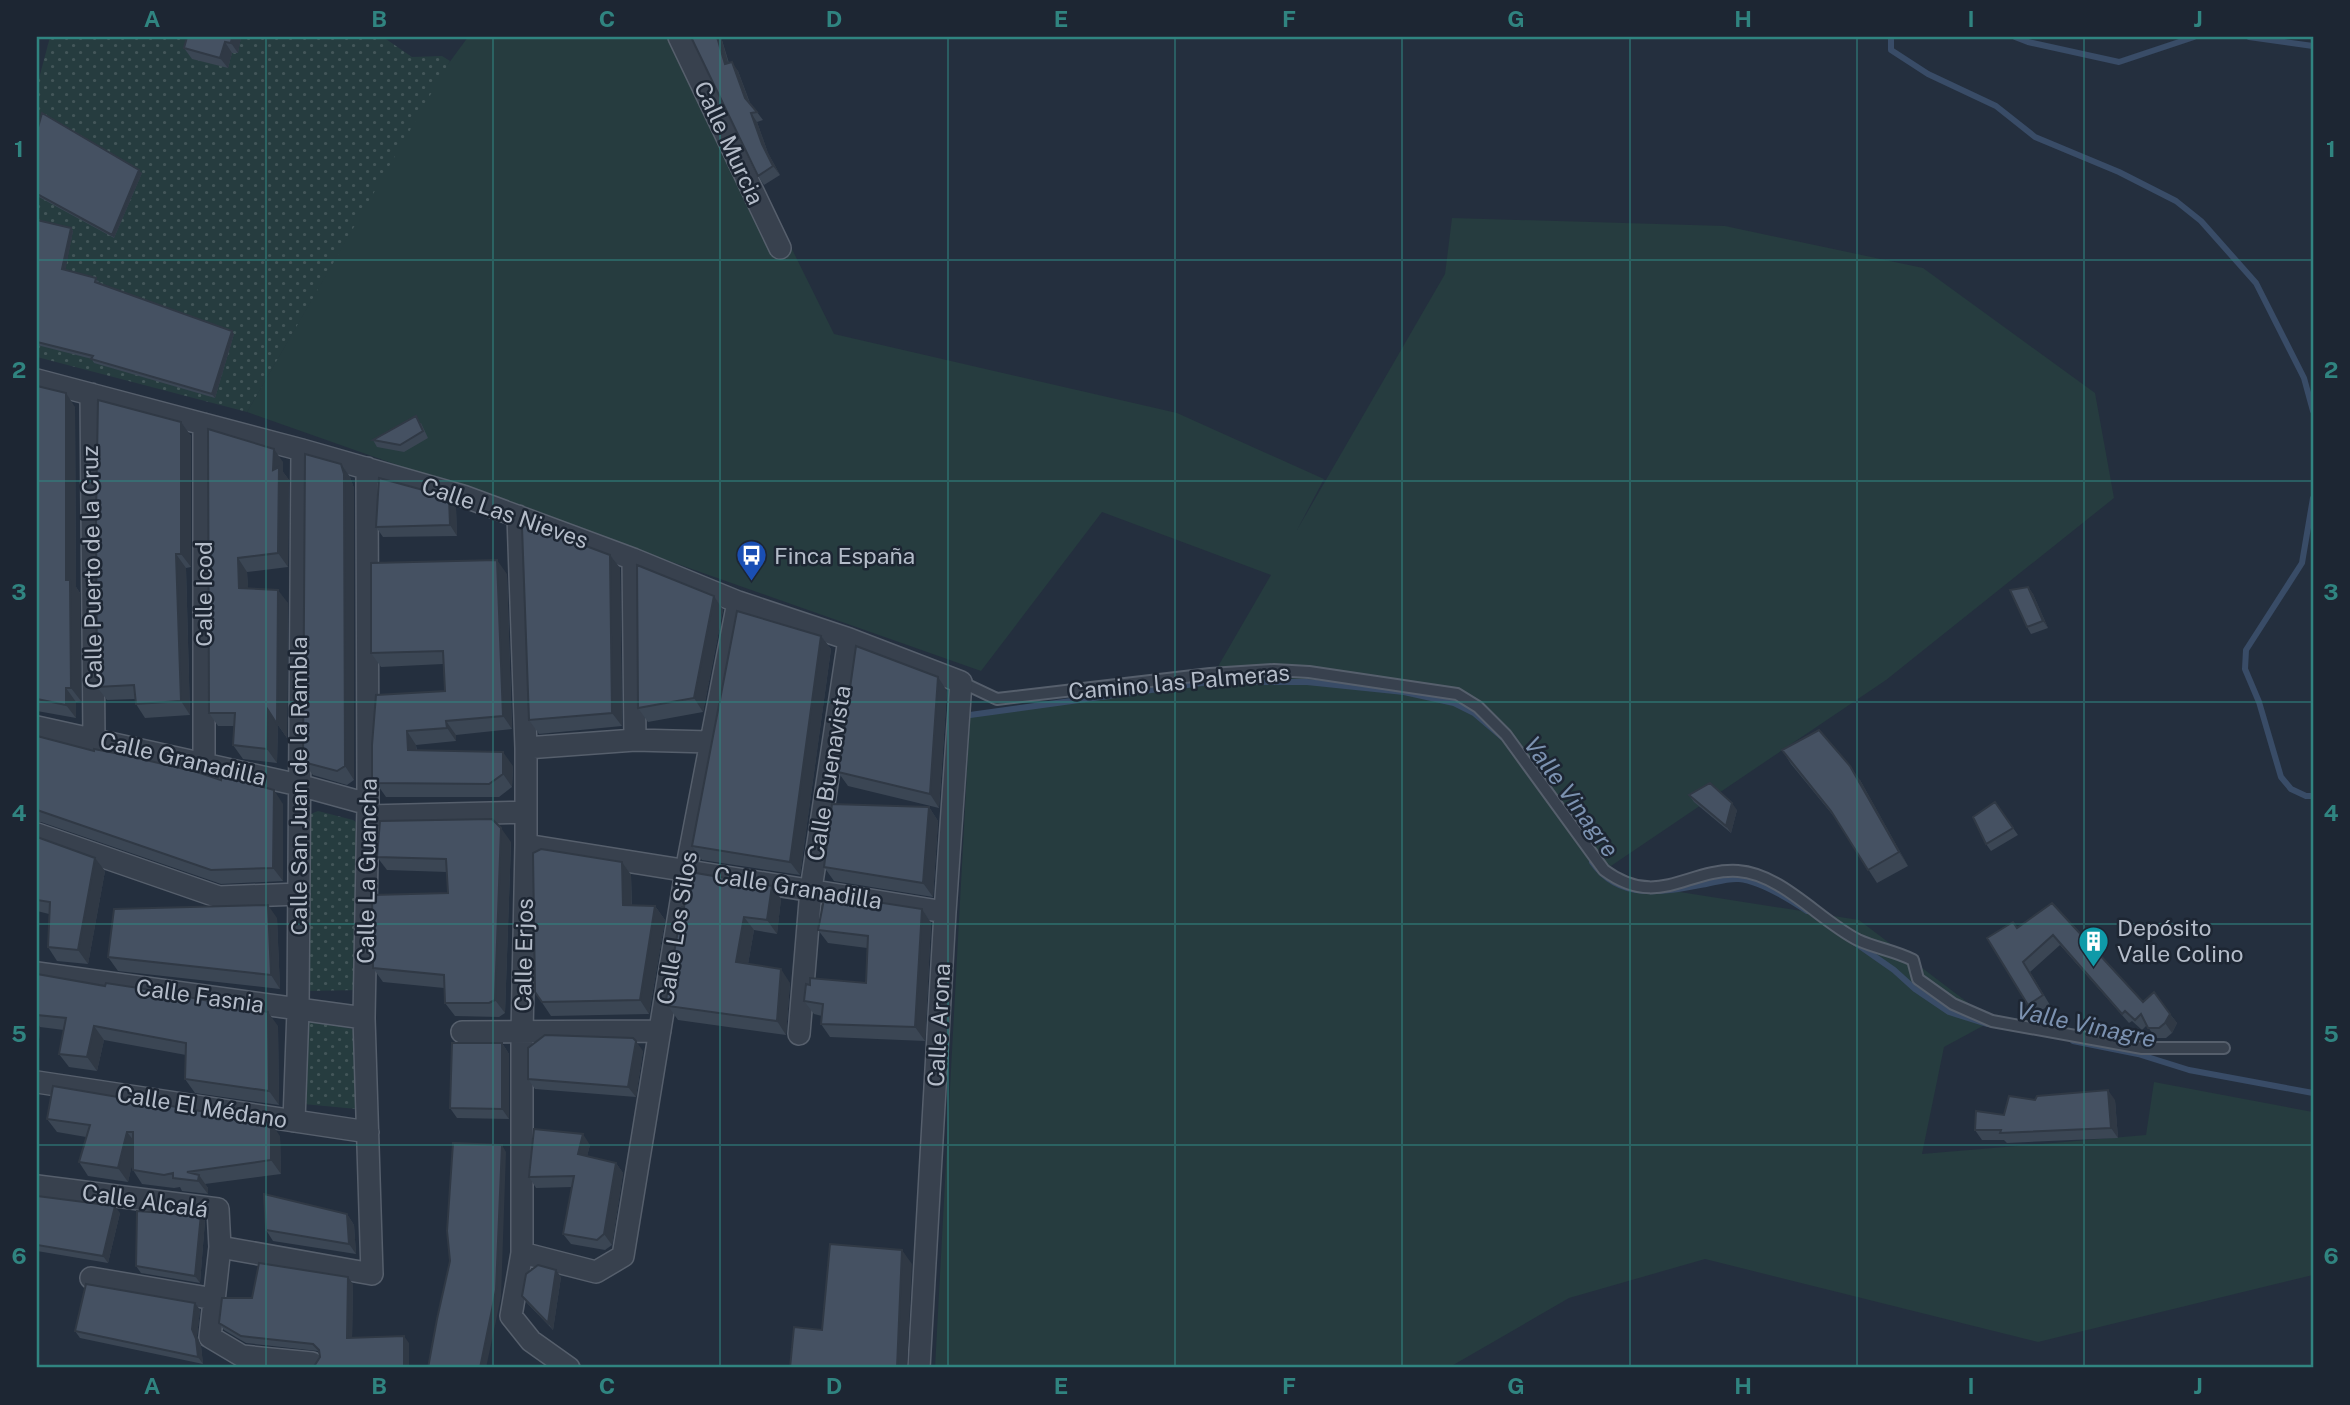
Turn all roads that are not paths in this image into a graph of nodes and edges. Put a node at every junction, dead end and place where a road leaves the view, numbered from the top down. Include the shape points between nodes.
1 (679, 37) edge
2 (780, 248) dead end
3 (37, 380) edge
4 (91, 394) junction
5 (204, 424) junction
6 (302, 450) junction
7 (367, 468) junction
8 (517, 516) junction
9 (634, 559) junction
10 (738, 603) junction
11 (849, 639) junction
12 (961, 682) junction
13 (37, 727) edge
14 (94, 739) junction
15 (635, 740) junction
16 (710, 743) junction
17 (526, 748) junction
18 (204, 764) junction
19 (299, 785) junction
20 (368, 810) junction
21 (526, 813) junction
22 (37, 834) edge
23 (526, 845) junction
24 (686, 871) junction
25 (811, 890) junction
26 (299, 894) junction
27 (945, 912) junction
28 (37, 973) edge
29 (298, 1010) junction
30 (364, 1018) junction
31 (660, 1031) junction
32 (463, 1032) dead end
33 (522, 1033) junction
34 (799, 1034) dead end
35 (2224, 1048) dead end
36 (37, 1082) edge
37 (294, 1121) junction
38 (368, 1132) junction
39 (37, 1186) edge
40 (220, 1247) junction
41 (522, 1253) junction
42 (372, 1274) joint
43 (91, 1278) dead end
44 (214, 1300) junction
45 (312, 1363) dead end
46 (569, 1368) edge
47 (919, 1368) edge

1 - 2 street, Calle Murcia
3 - 4 street, Calle Las Nieves
4 - 5 street, Calle Las Nieves
4 - 14 street, Calle Puerto de la Cruz
5 - 6 street, Calle Las Nieves
5 - 18 street, Calle Icod
6 - 7 street, Calle Las Nieves
6 - 19 street, Calle San Juan de la Rambla
7 - 8 street, Calle Las Nieves
7 - 20 street, Calle La Guancha
8 - 9 street, Calle Las Nieves
8 - 17 street, Calle Erjos
9 - 10 street, Calle Las Nieves
9 - 15 street
10 - 11 street, Calle Las Nieves
10 - 16 street, Calle Los Silos
11 - 12 street, Calle Las Nieves
11 - 25 street, Calle Buenavista
12 - 27 street, Calle Arona
12 - 35 lane, Camino las Palmeras via 998,699 1274,670 1457,694 1478,707 1506,736 1604,870 1615,878 1645,887 1741,871 1777,884 1858,940 1913,960 1918,979 1952,1004 1992,1021 2141,1048
13 - 14 street, Calle Granadilla
14 - 18 street, Calle Granadilla
15 - 16 street
15 - 17 street
16 - 24 street, Calle Los Silos
17 - 21 street, Calle Erjos
18 - 19 street, Calle Granadilla
19 - 20 street, Calle Granadilla
19 - 26 street, Calle San Juan de la Rambla
20 - 21 street, Calle Granadilla
20 - 30 street, Calle La Guancha
21 - 23 street, Calle Erjos
22 - 26 street via 219,897
23 - 24 street, Calle Granadilla
23 - 33 street, Calle Erjos
24 - 25 street, Calle Granadilla
24 - 31 street, Calle Los Silos
25 - 27 street, Calle Granadilla
25 - 34 street, Calle Buenavista
26 - 29 street, Calle San Juan de la Rambla
27 - 47 street, Calle Arona
28 - 29 street, Calle Fasnia
29 - 30 street, Calle Fasnia
29 - 37 street, Calle San Juan de la Rambla
30 - 38 street, Calle La Guancha
31 - 33 street
31 - 41 street, Calle Los Silos via 623,1256 596,1272
32 - 33 street
33 - 41 street, Calle Erjos
36 - 37 street, Calle El Médano
37 - 38 street, Calle El Médano
38 - 42 street, Calle La Guancha
39 - 40 street, Calle Alcalá via 218,1209
40 - 42 street, Calle Alcalá
40 - 44 street, Calle Alcalá
41 - 46 street, Calle Erjos via 511,1316 531,1340
43 - 44 street
44 - 45 street, Calle Alcalá via 210,1337 242,1356

